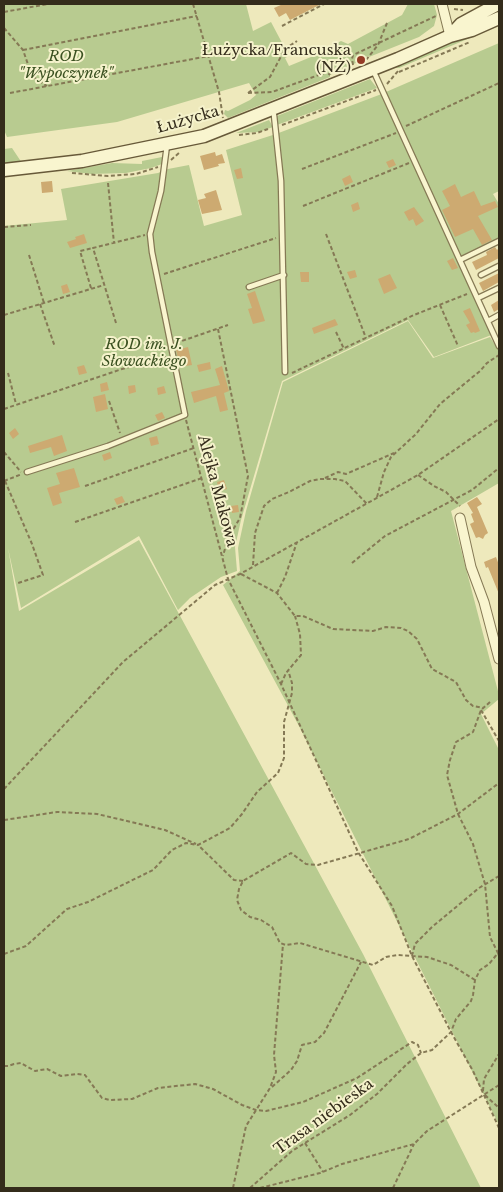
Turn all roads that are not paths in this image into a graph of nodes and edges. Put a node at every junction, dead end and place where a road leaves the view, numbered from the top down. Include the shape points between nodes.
1 (442, 4) edge
2 (498, 4) edge
3 (499, 18) edge
4 (450, 36) junction
5 (369, 64) junction
6 (274, 115) dead end
7 (167, 144) junction
8 (4, 170) edge
9 (499, 241) edge
10 (460, 260) junction
11 (499, 266) edge
12 (481, 275) dead end
13 (284, 276) junction
14 (249, 287) dead end
15 (499, 288) edge
16 (478, 298) junction
17 (499, 315) edge
18 (488, 321) junction
19 (499, 343) edge
20 (285, 372) road end
21 (25, 473) road end
22 (460, 518) dead end
23 (499, 658) edge

1 - 4 street
2 - 4 main road, Łużycka via 461,24
3 - 4 main road, Łużycka
4 - 5 main road, Łużycka
5 - 7 main road, Łużycka via 229,131
5 - 10 lane
6 - 13 lane via 281,180
7 - 8 main road, Łużycka via 82,161
7 - 21 lane via 161,191 150,234 185,415
9 - 10 lane
10 - 16 lane
11 - 12 lane
13 - 14 lane
13 - 20 lane
15 - 16 lane
16 - 18 lane
17 - 18 lane
18 - 19 lane
22 - 23 street via 471,567

